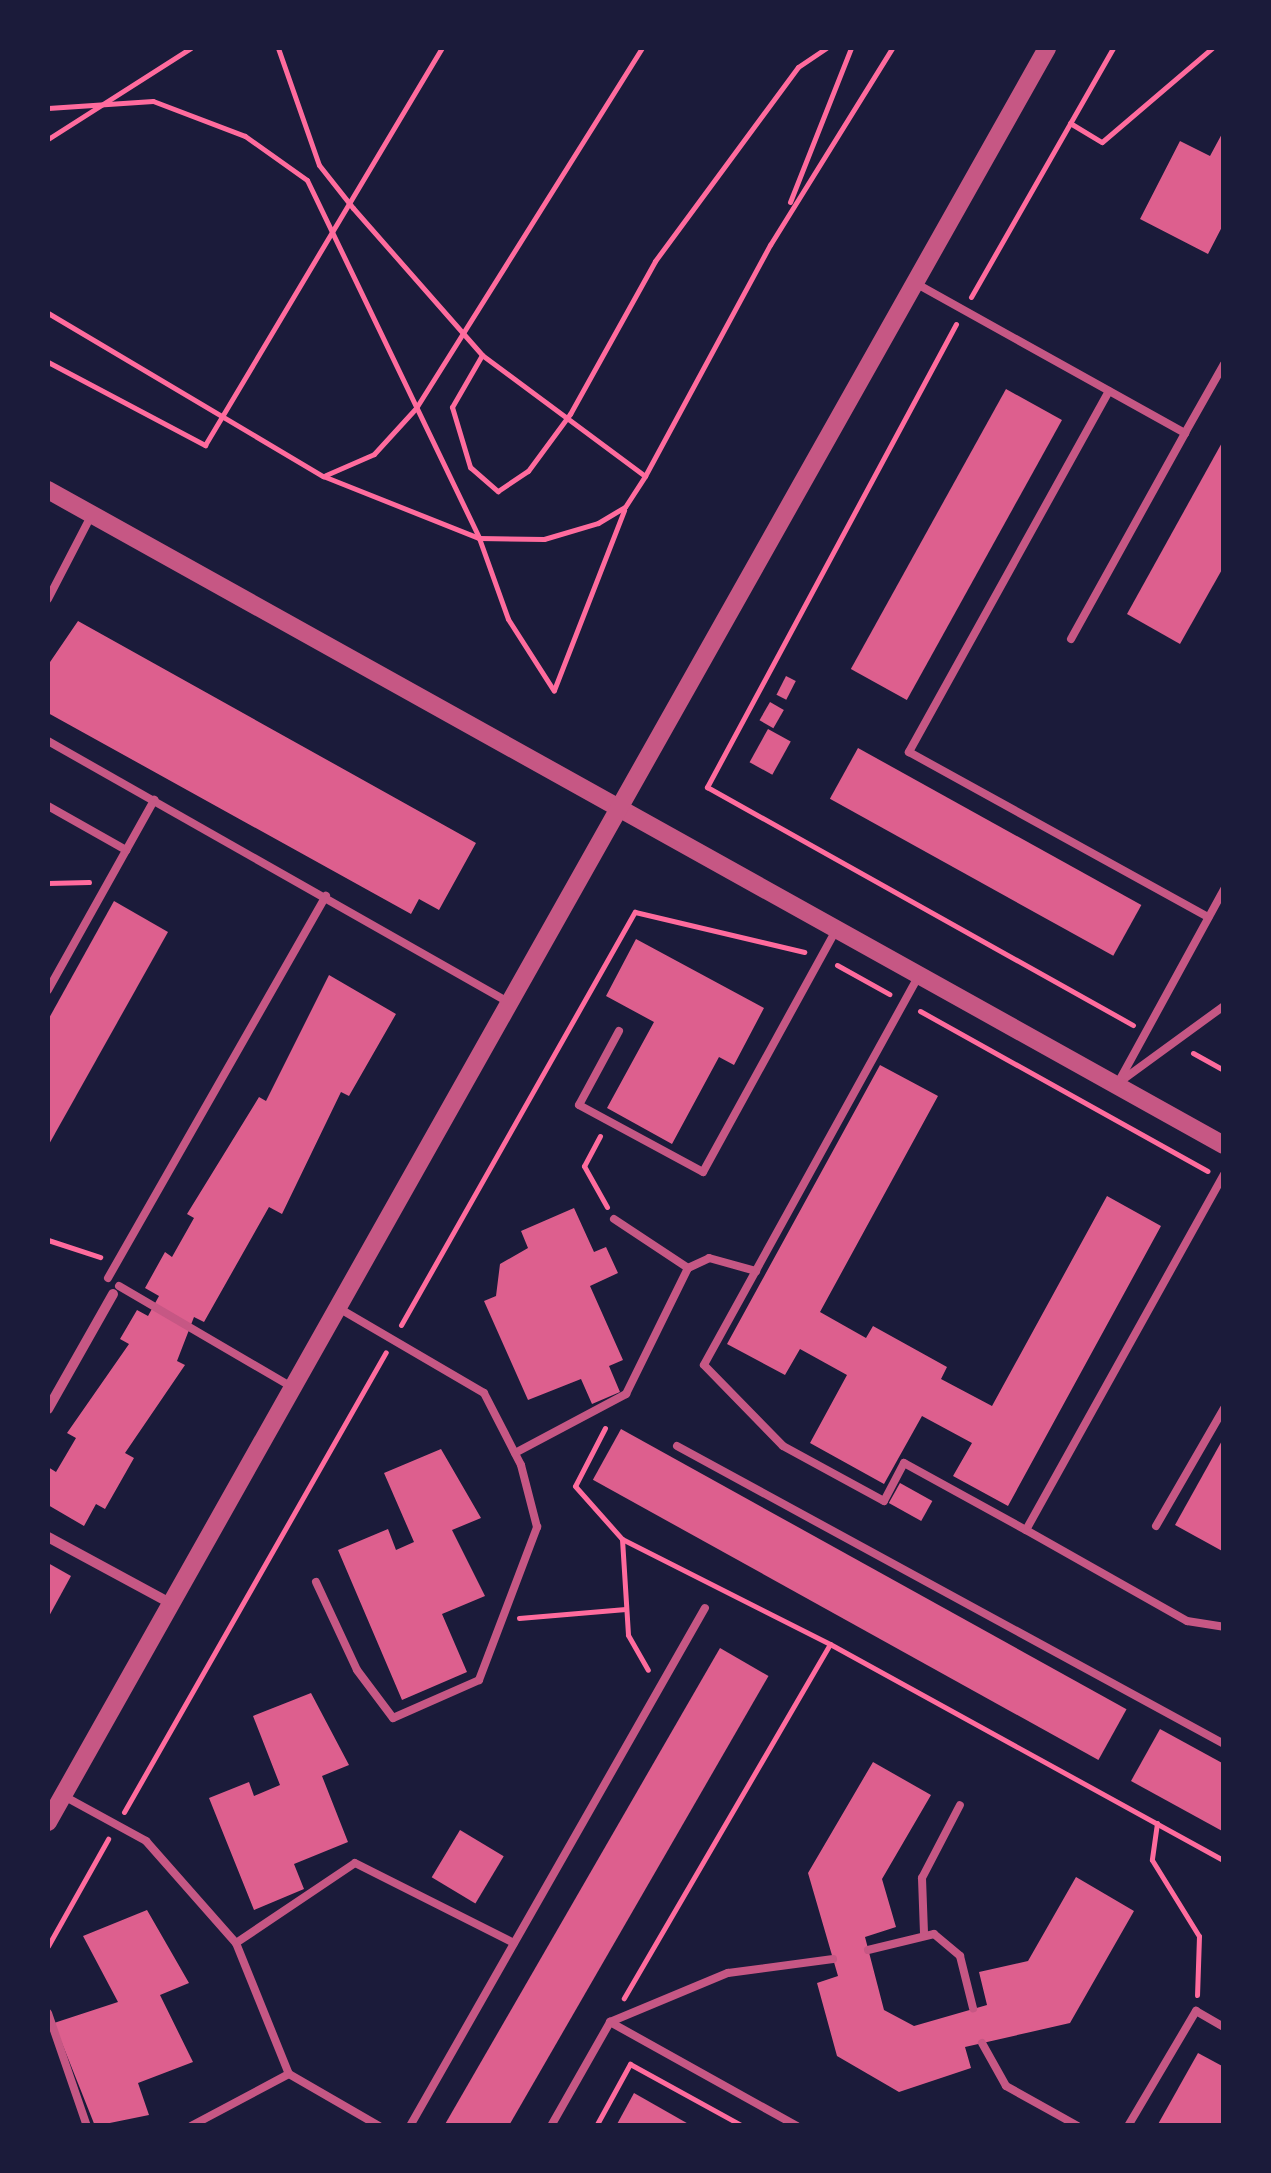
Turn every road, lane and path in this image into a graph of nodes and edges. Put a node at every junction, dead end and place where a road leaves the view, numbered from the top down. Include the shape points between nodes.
1 (191, 48) edge
2 (278, 48) edge
3 (442, 48) edge
4 (642, 48) edge
5 (826, 48) edge
6 (851, 48) edge
7 (892, 48) edge
8 (1047, 48) edge
9 (1113, 48) edge
10 (1212, 48) edge
11 (48, 108) edge
12 (97, 108) junction
13 (1070, 123) junction
14 (48, 139) edge
15 (353, 208) junction
16 (778, 232) junction
17 (336, 238) junction
18 (914, 282) junction
19 (963, 310) junction
20 (48, 312) edge
21 (463, 333) junction
22 (482, 355) junction
23 (48, 362) edge
24 (1224, 364) edge
25 (1109, 391) junction
26 (416, 408) junction
27 (570, 414) junction
28 (222, 416) junction
29 (1185, 433) junction
30 (323, 476) junction
31 (645, 476) junction
32 (48, 490) edge
33 (625, 507) junction
34 (92, 514) junction
35 (479, 538) junction
36 (48, 599) edge
37 (1071, 639) dead end
38 (48, 741) edge
39 (154, 800) junction
40 (620, 803) junction
41 (48, 806) edge
42 (126, 850) junction
43 (108, 882) junction
44 (48, 883) edge
45 (1224, 889) edge
46 (326, 896) junction
47 (1208, 917) junction
48 (837, 928) junction
49 (821, 956) junction
50 (920, 974) junction
51 (48, 990) edge
52 (508, 1002) junction
53 (904, 1002) junction
54 (1224, 1006) edge
55 (619, 1030) dead end
56 (1146, 1033) junction
57 (1168, 1044) junction
58 (1224, 1070) edge
59 (1118, 1084) junction
60 (600, 1136) dead end
61 (1224, 1145) edge
62 (1222, 1176) edge
63 (614, 1218) joint
64 (48, 1240) edge
65 (116, 1266) junction
66 (688, 1268) junction
67 (756, 1271) junction
68 (108, 1278) dead end
69 (116, 1290) joint
70 (337, 1307) junction
71 (393, 1340) junction
72 (48, 1382) edge
73 (292, 1387) junction
74 (59, 1389) junction
75 (626, 1394) junction
76 (1224, 1408) edge
77 (48, 1409) edge
78 (678, 1446) dead end
79 (515, 1454) junction
80 (1156, 1526) dead end
81 (1026, 1530) junction
82 (48, 1537) edge
83 (622, 1538) junction
84 (316, 1582) dead end
85 (170, 1603) junction
86 (626, 1608) junction
87 (705, 1608) dead end
88 (502, 1620) junction
89 (1224, 1627) edge
90 (830, 1644) junction
91 (659, 1688) junction
92 (1222, 1741) edge
93 (62, 1795) junction
94 (960, 1804) dead end
95 (48, 1822) edge
96 (1156, 1823) junction
97 (116, 1824) junction
98 (1224, 1861) edge
99 (924, 1934) junction
100 (514, 1942) junction
101 (236, 1943) junction
102 (48, 1946) edge
103 (868, 1950) dead end
104 (833, 1959) dead end
105 (973, 2008) dead end
106 (1196, 2011) junction
107 (48, 2013) edge
108 (610, 2022) junction
109 (1224, 2027) edge
110 (982, 2043) dead end
111 (289, 2074) junction
112 (87, 2126) edge
113 (191, 2126) edge
114 (379, 2126) edge
115 (410, 2126) edge
116 (551, 2126) edge
117 (596, 2126) edge
118 (743, 2126) edge
119 (797, 2126) edge
120 (1078, 2126) edge
121 (1128, 2126) edge

1 - 12 path
2 - 15 path via 320,166
3 - 15 path
4 - 21 path
5 - 27 path via 798,67 655,261
6 - 16 path
7 - 16 path
8 - 18 street
9 - 13 path
10 - 13 path via 1102,142
11 - 12 path
12 - 14 path
12 - 17 path via 153,100 245,136 307,180
13 - 19 path
15 - 17 path
15 - 21 path
16 - 31 path
17 - 26 path
17 - 28 path
18 - 19 lane
18 - 40 street
19 - 25 lane
19 - 56 path via 707,787
20 - 28 path
21 - 22 path
21 - 26 path
22 - 27 path
22 - 27 path via 452,407 470,467 498,491 528,471
23 - 28 path via 205,445
24 - 29 lane
25 - 29 lane
25 - 47 lane via 909,752
26 - 30 path via 374,454
26 - 35 path
27 - 31 path
28 - 30 path
29 - 37 lane
30 - 35 path
31 - 33 path
32 - 34 street
33 - 35 path via 544,539
33 - 35 path via 554,691 508,619
34 - 36 lane
34 - 40 street
38 - 39 lane
39 - 42 lane
39 - 46 lane
40 - 48 street
40 - 52 street
41 - 42 lane
42 - 43 lane
43 - 44 path
43 - 51 lane
45 - 47 lane
46 - 52 lane
46 - 65 lane
47 - 56 lane
48 - 49 lane
48 - 50 street
49 - 53 path
49 - 55 lane via 703,1172 578,1105
49 - 71 path via 635,912
50 - 53 lane
50 - 59 street
52 - 70 street
53 - 62 path
53 - 67 lane
54 - 57 lane
56 - 59 lane
57 - 58 path
57 - 59 lane
59 - 61 street
60 - 63 path via 584,1166
62 - 81 lane
63 - 66 lane
64 - 65 path via 69,1240
65 - 68 lane
66 - 67 lane via 709,1258
66 - 75 lane
67 - 81 lane via 704,1366 783,1446 884,1501 904,1463
69 - 73 lane
69 - 74 street
70 - 71 lane
70 - 73 street
71 - 79 lane via 484,1393
71 - 97 path
72 - 74 street
73 - 85 street
74 - 77 street
75 - 79 lane
75 - 83 path via 576,1486
76 - 80 lane
78 - 92 lane
79 - 88 lane via 537,1527
81 - 89 lane via 1187,1621
82 - 85 street
83 - 86 path
83 - 90 path
84 - 88 lane via 356,1670 393,1718 479,1680
85 - 93 street
86 - 88 path
86 - 91 path via 628,1635
87 - 91 lane
90 - 96 path
90 - 108 path
91 - 100 lane
93 - 95 street
93 - 97 lane
94 - 99 lane via 922,1878
96 - 98 path
96 - 106 path via 1152,1860 1200,1936
97 - 101 lane via 146,1841
97 - 102 path
99 - 103 lane
99 - 105 lane via 960,1956
100 - 101 lane via 355,1863
100 - 115 lane
101 - 111 lane
104 - 108 lane via 728,1973
106 - 109 lane
106 - 121 lane
107 - 112 lane
108 - 116 lane
108 - 119 lane
110 - 120 lane via 1006,2086
111 - 113 lane
111 - 114 lane
117 - 118 path via 630,2064

